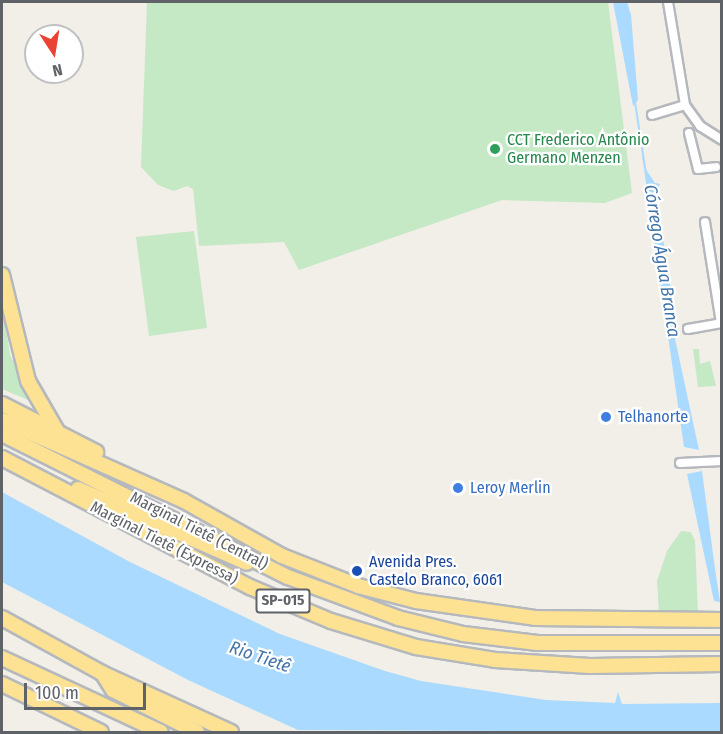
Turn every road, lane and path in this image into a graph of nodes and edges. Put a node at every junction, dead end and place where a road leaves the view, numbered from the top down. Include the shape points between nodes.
1 (668, 2) edge
2 (685, 105) junction
3 (652, 115) dead end
4 (689, 133) dead end
5 (722, 140) edge
6 (716, 166) dead end
7 (705, 222) dead end
8 (2, 275) edge
9 (688, 329) dead end
10 (2, 404) edge
11 (2, 420) edge
12 (58, 432) junction
13 (2, 434) edge
14 (2, 458) edge
15 (722, 461) edge
16 (680, 463) dead end
17 (35, 476) junction
18 (184, 501) junction
19 (261, 564) junction
20 (2, 618) edge
21 (722, 620) edge
22 (692, 643) junction
23 (722, 643) edge
24 (722, 650) edge
25 (2, 658) edge
26 (722, 664) edge
27 (102, 673) junction
28 (2, 684) edge
29 (111, 707) junction
30 (101, 732) edge
31 (145, 732) edge
32 (161, 732) edge
33 (196, 732) edge
34 (231, 732) edge

1 - 2 street
2 - 3 street
2 - 5 street via 700,126
4 - 6 street via 698,169
7 - 9 street via 721,323
8 - 12 highway via 28,381
10 - 12 highway
11 - 18 highway
12 - 18 highway
13 - 19 highway, Marginal Tietê (Central) via 185,522
14 - 17 highway, Marginal Tietê (Expressa) / SP-015
15 - 16 street
17 - 19 highway via 61,481 241,563
17 - 26 highway, Marginal Tietê (Expressa) / SP-015 via 250,587 331,621 416,647 495,660 590,666
18 - 21 highway via 304,566 416,601 535,618
19 - 22 highway, Marginal Tietê (Central) via 372,609 463,634 581,645
20 - 27 highway
22 - 23 highway, Marginal Tietê (Central)
22 - 24 highway
25 - 29 highway
27 - 33 highway via 113,690
27 - 34 highway
28 - 30 highway
29 - 31 highway via 116,715
29 - 32 highway

